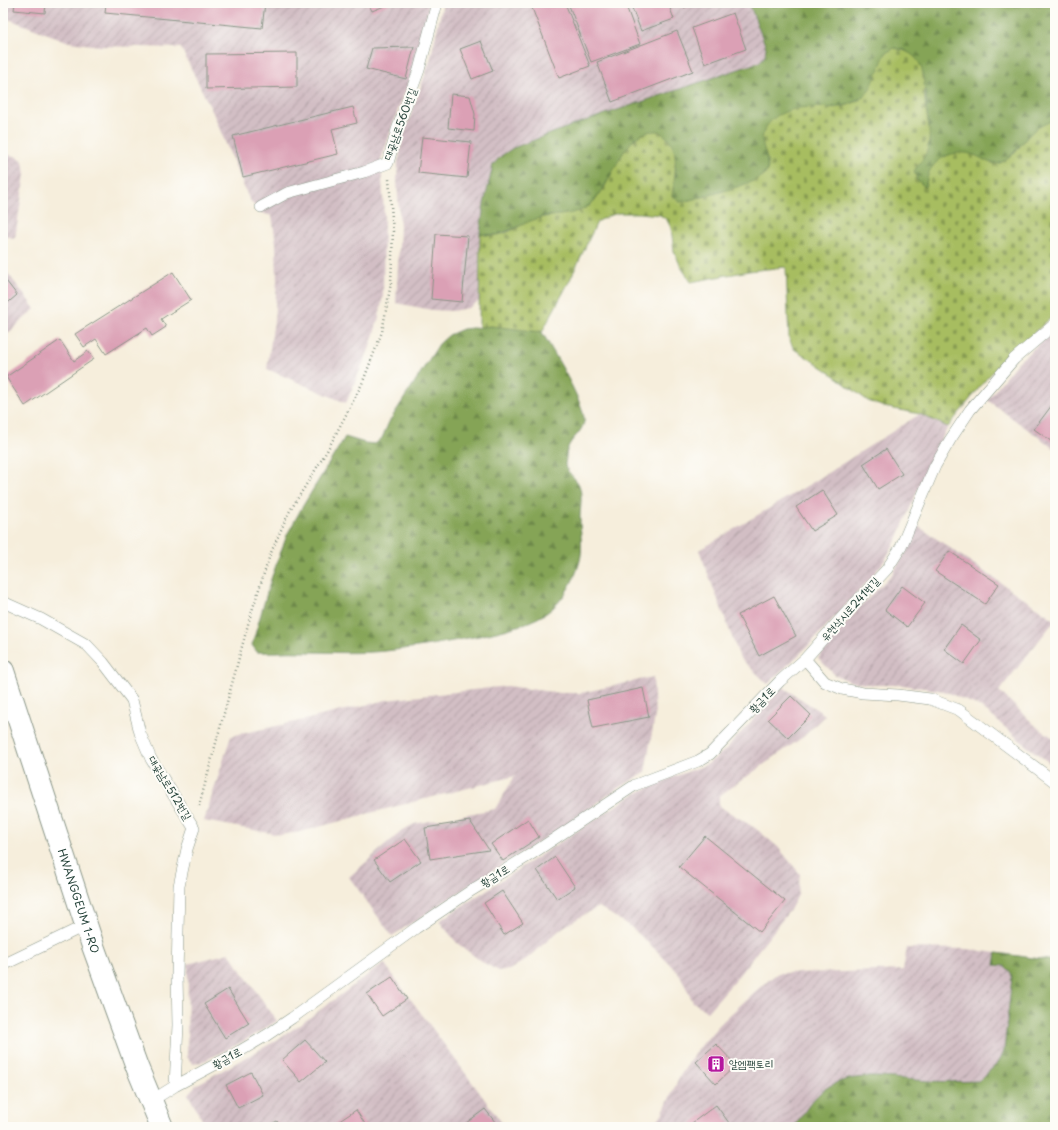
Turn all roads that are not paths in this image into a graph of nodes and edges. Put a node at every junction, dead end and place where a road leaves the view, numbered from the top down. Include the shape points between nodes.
1 (437, 3) edge
2 (261, 207) dead end
3 (1055, 324) edge
4 (3, 602) edge
5 (805, 659) junction
6 (3, 671) edge
7 (1055, 782) edge
8 (86, 925) junction
9 (3, 965) edge
10 (175, 1086) junction
11 (151, 1101) junction
12 (162, 1127) edge

1 - 2 lane, 대곶남로560번길 via 420,70 397,130 388,163 287,193
3 - 5 lane, 유현삭시로241번길 via 1014,359 970,410 935,466 901,547 887,569
4 - 10 lane, 대곶남로512번길 via 41,619 86,645 103,662 132,700 140,733 151,759 194,828 179,886
5 - 7 lane via 825,682 842,689 930,699 959,710
5 - 10 lane, 황금1로 via 780,681 710,754 635,785 447,907 279,1027
6 - 8 street, HWANGGEUM 1-RO
8 - 9 lane
8 - 11 street, HWANGGEUM 1-RO
10 - 11 lane
11 - 12 street, HWANGGEUM 1-RO

